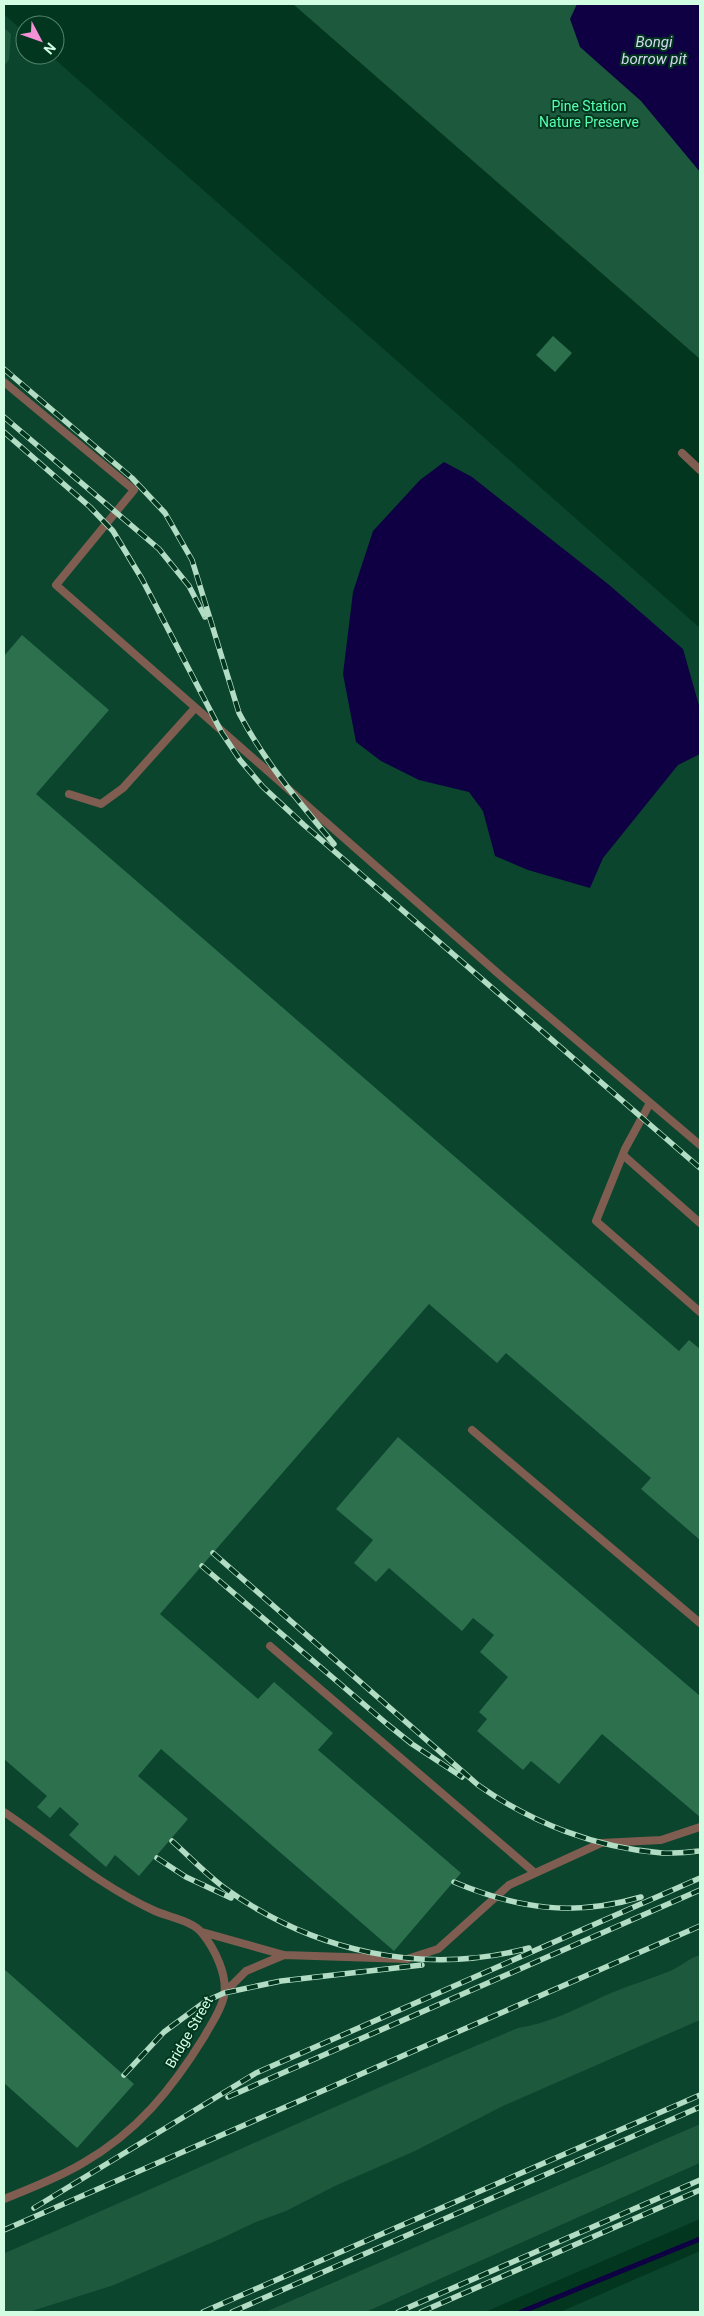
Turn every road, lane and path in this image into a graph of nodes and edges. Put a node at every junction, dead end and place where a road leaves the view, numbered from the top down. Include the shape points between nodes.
1 (4, 382) edge
2 (682, 453) dead end
3 (700, 470) edge
4 (195, 708) junction
5 (69, 794) dead end
6 (650, 1103) junction
7 (700, 1145) edge
8 (623, 1155) junction
9 (700, 1223) edge
10 (700, 1312) edge
11 (472, 1430) dead end
12 (700, 1623) edge
13 (270, 1646) dead end
14 (4, 1812) edge
15 (700, 1827) edge
16 (535, 1873) junction
17 (202, 1932) junction
18 (284, 1955) junction
19 (224, 1992) junction
20 (4, 2199) edge

1 - 4 lane via 134,490 56,585
2 - 3 lane
4 - 5 lane via 122,788 101,804
4 - 6 lane
6 - 7 lane
6 - 8 lane
8 - 9 lane
8 - 10 lane via 596,1221
11 - 12 lane
13 - 16 lane
14 - 17 lane via 120,1893
15 - 16 lane via 661,1840 601,1843
16 - 18 lane via 509,1885 438,1949 407,1959
17 - 18 lane
17 - 19 lane, Bridge Street via 220,1964
18 - 19 lane via 246,1971
19 - 20 lane, Bridge Street via 216,2016 188,2062 140,2122 84,2163

